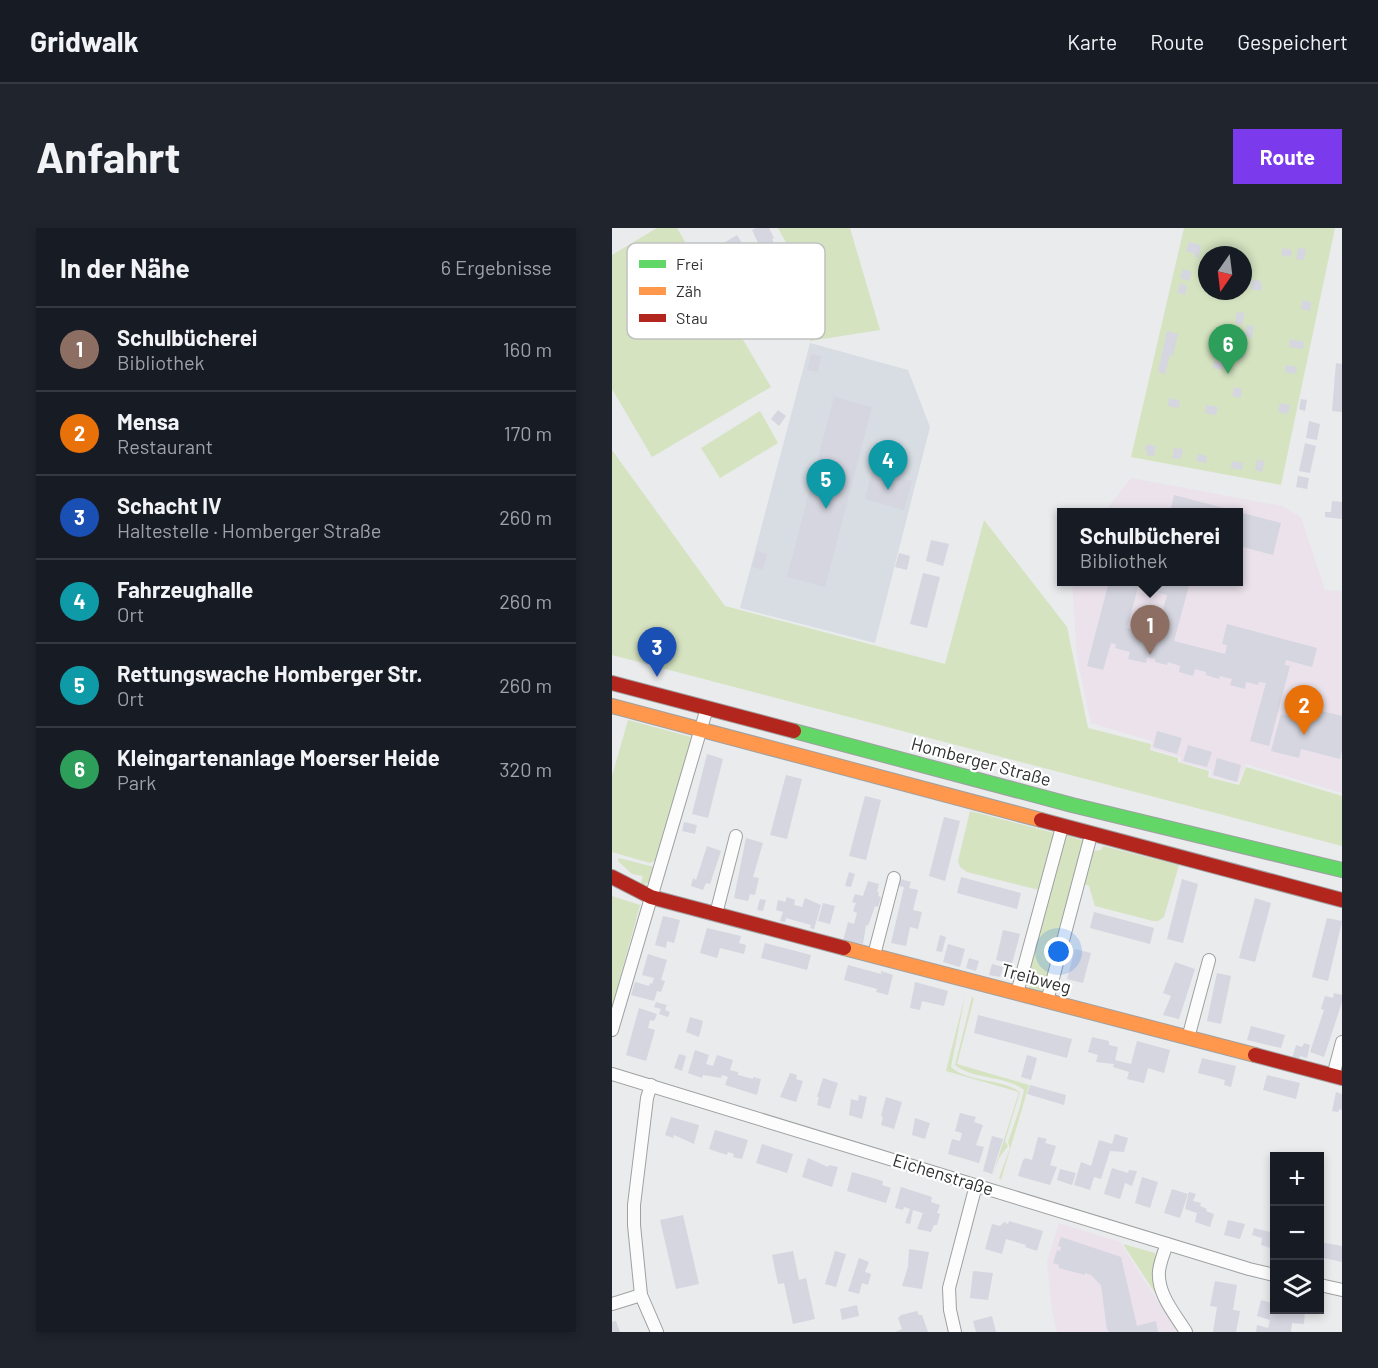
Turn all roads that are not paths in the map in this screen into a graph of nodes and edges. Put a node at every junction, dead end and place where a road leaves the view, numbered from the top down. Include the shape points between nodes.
1 (612, 683) edge
2 (612, 706) edge
3 (706, 708) junction
4 (700, 729) junction
5 (1062, 826) junction
6 (1091, 835) junction
7 (736, 836) dead end
8 (1342, 870) edge
9 (612, 877) edge
10 (894, 878) dead end
11 (651, 897) junction
12 (1342, 900) edge
13 (716, 914) junction
14 (874, 955) junction
15 (1209, 960) dead end
16 (1017, 993) junction
17 (1047, 1001) junction
18 (612, 1030) edge
19 (1188, 1038) junction
20 (1342, 1042) edge
21 (612, 1074) edge
22 (1338, 1077) edge
23 (651, 1085) junction
24 (976, 1185) junction
25 (1167, 1244) junction
26 (1270, 1274) edge
27 (1324, 1287) edge
28 (1342, 1290) edge
29 (641, 1295) junction
30 (612, 1304) edge
31 (657, 1332) edge
32 (955, 1332) edge
33 (1186, 1332) edge

1 - 3 street, Homberger Straße
2 - 4 street
3 - 4 street
3 - 8 street, Homberger Straße via 1072,805
4 - 5 street
4 - 11 street
5 - 6 street
5 - 16 street
6 - 12 street
6 - 17 street
7 - 13 street
9 - 11 street, Treibweg
10 - 14 street
11 - 13 street, Treibweg
11 - 18 street
13 - 14 street, Treibweg
14 - 16 street, Treibweg
15 - 19 street
16 - 17 street, Treibweg
17 - 19 street, Treibweg
19 - 22 street, Treibweg
20 - 22 street, Treibweg
21 - 23 street, Eichenstraße
23 - 24 street, Eichenstraße
23 - 29 street via 634,1205
24 - 25 street, Eichenstraße
24 - 32 street via 949,1288
25 - 26 street, Eichenstraße
25 - 33 street via 1159,1270 1160,1283
27 - 28 street
29 - 30 street
29 - 31 street

